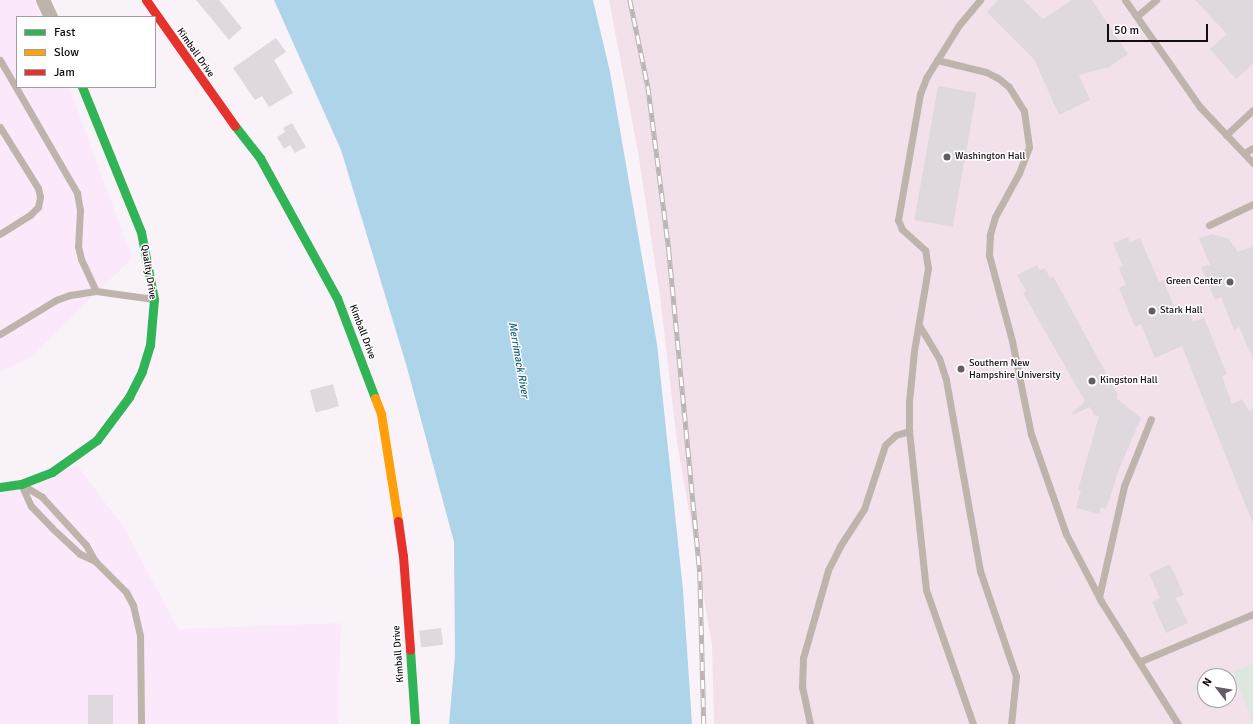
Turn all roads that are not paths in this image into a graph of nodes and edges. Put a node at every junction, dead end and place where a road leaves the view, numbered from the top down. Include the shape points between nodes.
1 (44, 0) edge
2 (146, 0) edge
3 (980, 0) edge
4 (1125, 0) edge
5 (1156, 0) edge
6 (51, 16) edge
7 (1137, 16) junction
8 (0, 60) edge
9 (937, 60) junction
10 (16, 88) edge
11 (16, 88) edge
12 (82, 88) edge
13 (1253, 110) edge
14 (0, 127) edge
15 (1226, 135) junction
16 (1253, 148) edge
17 (1244, 153) junction
18 (1253, 163) edge
19 (1253, 204) edge
20 (1209, 225) dead end
21 (0, 234) edge
22 (96, 291) junction
23 (154, 299) junction
24 (918, 325) junction
25 (0, 334) edge
26 (1151, 419) dead end
27 (909, 431) junction
28 (21, 484) junction
29 (0, 487) edge
30 (95, 561) junction
31 (1099, 597) junction
32 (1253, 614) edge
33 (1141, 661) junction
34 (141, 724) edge
35 (415, 724) edge
36 (810, 724) edge
37 (973, 724) edge
38 (1011, 724) edge
39 (1178, 724) edge

1 - 6 street
2 - 35 street, Kimball Drive via 206,88 260,158 337,298 378,406 403,556
3 - 9 lane via 959,25
4 - 7 lane
5 - 7 lane
7 - 15 lane via 1200,107
8 - 10 lane
9 - 24 lane via 920,94 898,220 902,229 925,250 927,256 927,282
9 - 31 lane via 986,72 998,78 1009,87 1024,111 1029,147 1019,173 995,217 990,235 989,255 1012,341 1031,434 1066,534
11 - 22 lane via 77,193 80,210 78,246
12 - 23 street, Quality Drive via 141,232
13 - 15 lane
14 - 21 lane via 38,188 40,197 38,207 30,215
15 - 17 lane
16 - 17 lane
17 - 18 lane
19 - 20 lane
22 - 23 lane
22 - 25 lane via 56,300
23 - 28 street, Quality Drive via 150,345 142,371 113,421 97,440 78,456 52,472
24 - 27 lane via 911,377
24 - 38 lane via 939,358 946,380 980,571 1013,665 1016,687
26 - 31 lane via 1124,486
27 - 36 lane via 896,435 885,445 864,509 828,570 803,658 802,687
27 - 37 lane via 926,590
28 - 29 street, Quality Drive
28 - 30 lane via 42,497 86,545
28 - 30 lane via 31,506 52,528 80,554
30 - 34 lane via 126,592 138,620
31 - 33 lane
32 - 33 lane
33 - 39 lane

